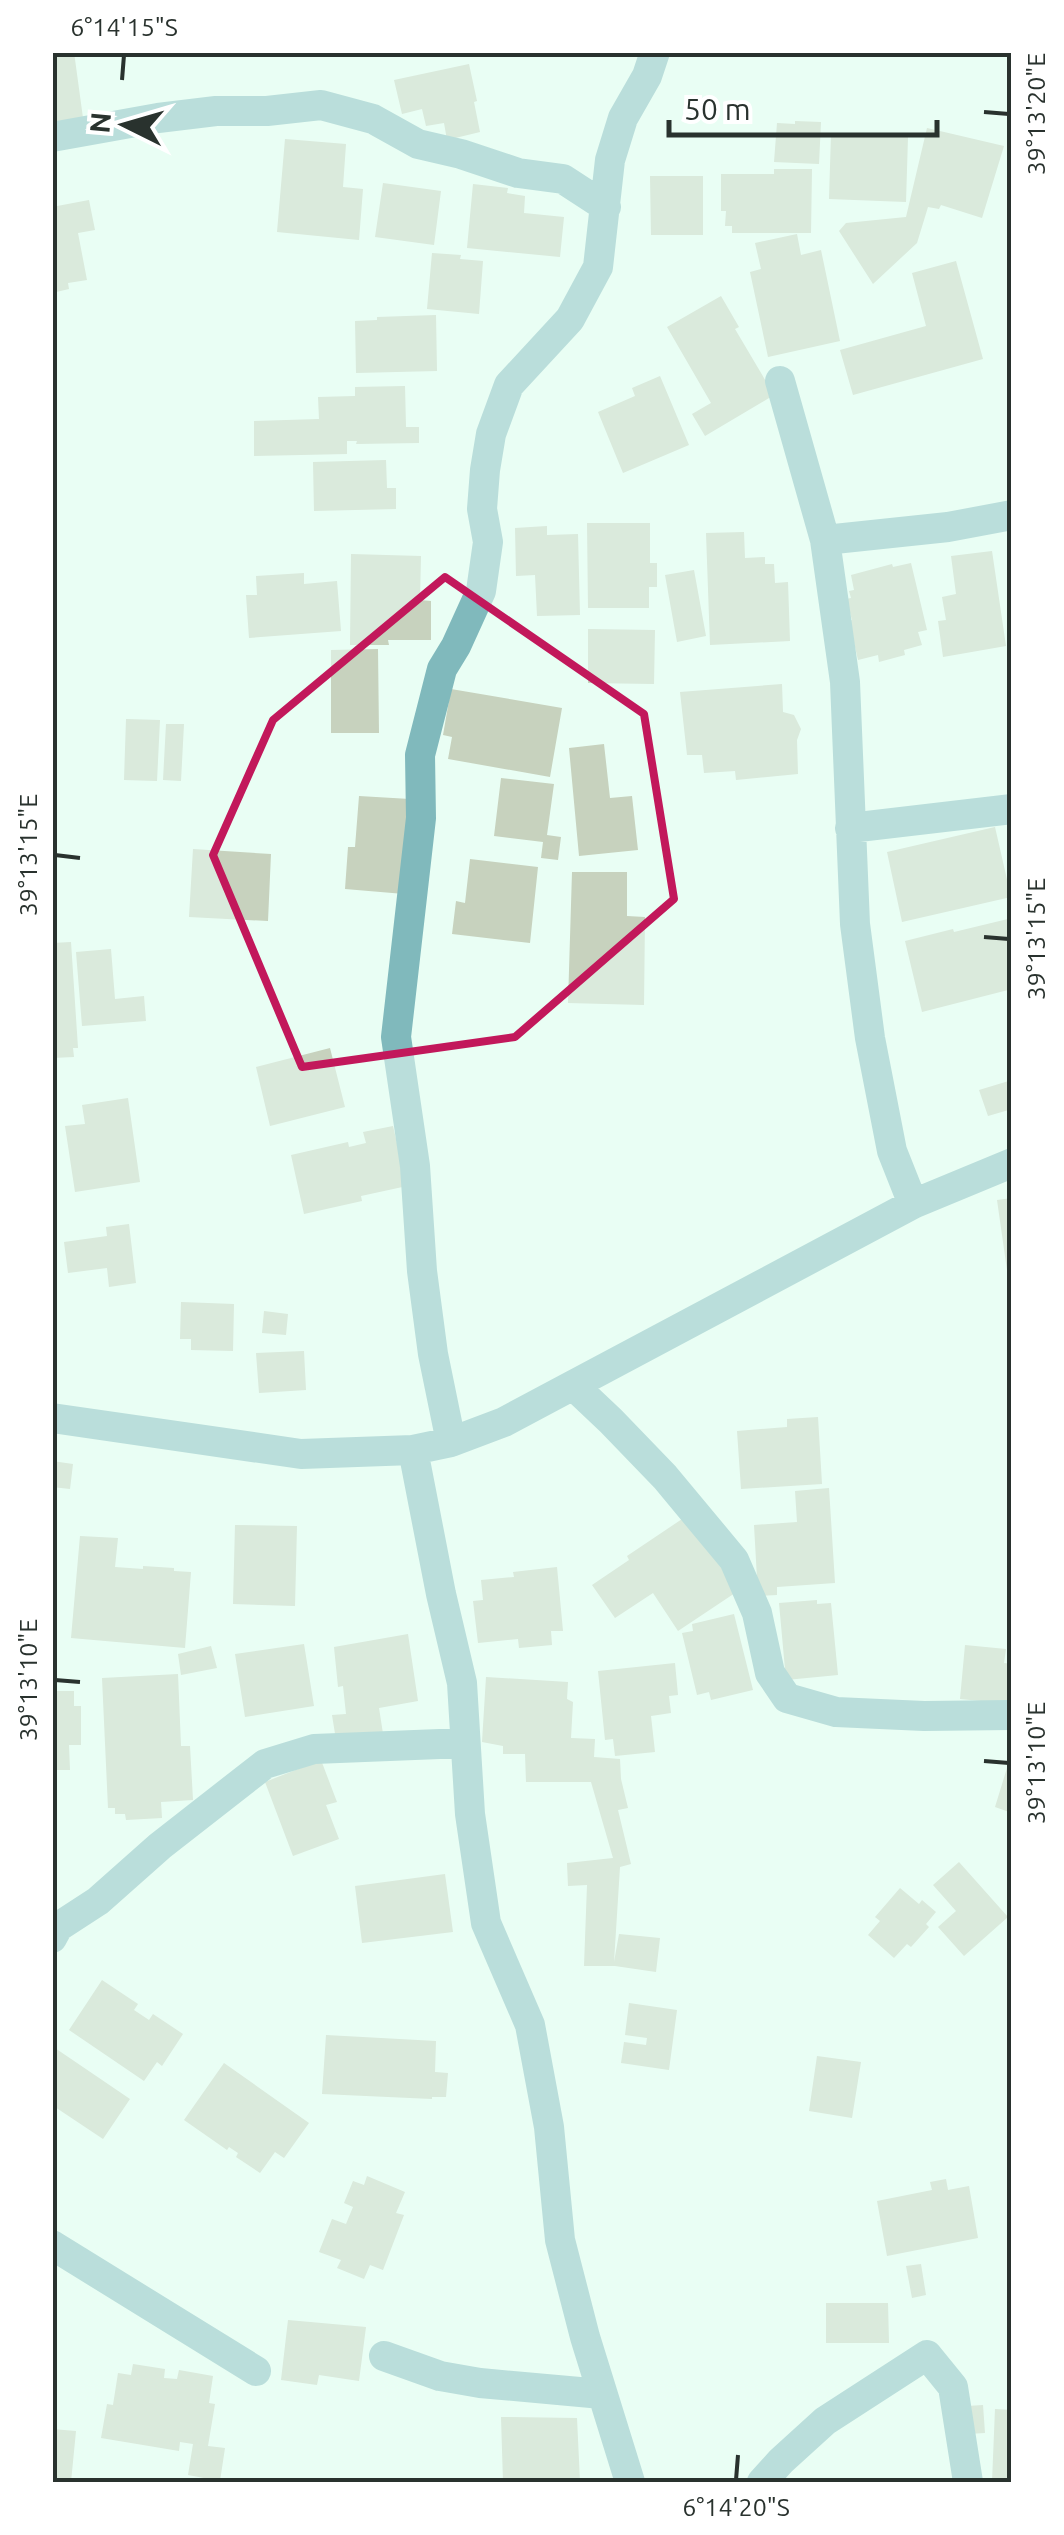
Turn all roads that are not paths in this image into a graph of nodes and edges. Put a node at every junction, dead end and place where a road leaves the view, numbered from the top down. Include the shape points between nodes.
1 (655, 52) edge
2 (52, 137) edge
3 (606, 207) junction
4 (780, 380) dead end
5 (1012, 516) edge
6 (825, 540) junction
7 (1012, 809) edge
8 (850, 828) junction
9 (1012, 1163) edge
10 (913, 1204) junction
11 (574, 1386) junction
12 (52, 1418) edge
13 (451, 1442) junction
14 (412, 1450) junction
15 (1012, 1715) edge
16 (465, 1743) junction
17 (52, 1938) edge
18 (52, 2245) edge
19 (384, 2356) dead end
20 (256, 2372) dead end
21 (602, 2394) junction
22 (630, 2482) edge
23 (762, 2482) edge
24 (968, 2482) edge

1 - 3 street via 623,118
2 - 3 street via 216,111 321,105 373,119 418,144 564,179
3 - 13 street via 598,267 570,320 509,385 491,434 481,591 442,669 420,755 421,818 396,1037 424,1287
4 - 6 street
5 - 6 street
6 - 8 street via 844,682
7 - 8 street
8 - 10 street via 870,1038 892,1152
9 - 10 street
10 - 11 street
11 - 13 street
11 - 15 street via 665,1477 734,1560 757,1613 770,1673 786,1698 836,1712
12 - 14 street via 301,1454
13 - 14 street
14 - 16 street via 462,1683
16 - 17 street via 314,1749 264,1764
16 - 21 street via 486,1923 530,2025 560,2240
18 - 20 street
19 - 21 street via 466,2381
21 - 22 street
23 - 24 street via 825,2421 927,2355 953,2387

